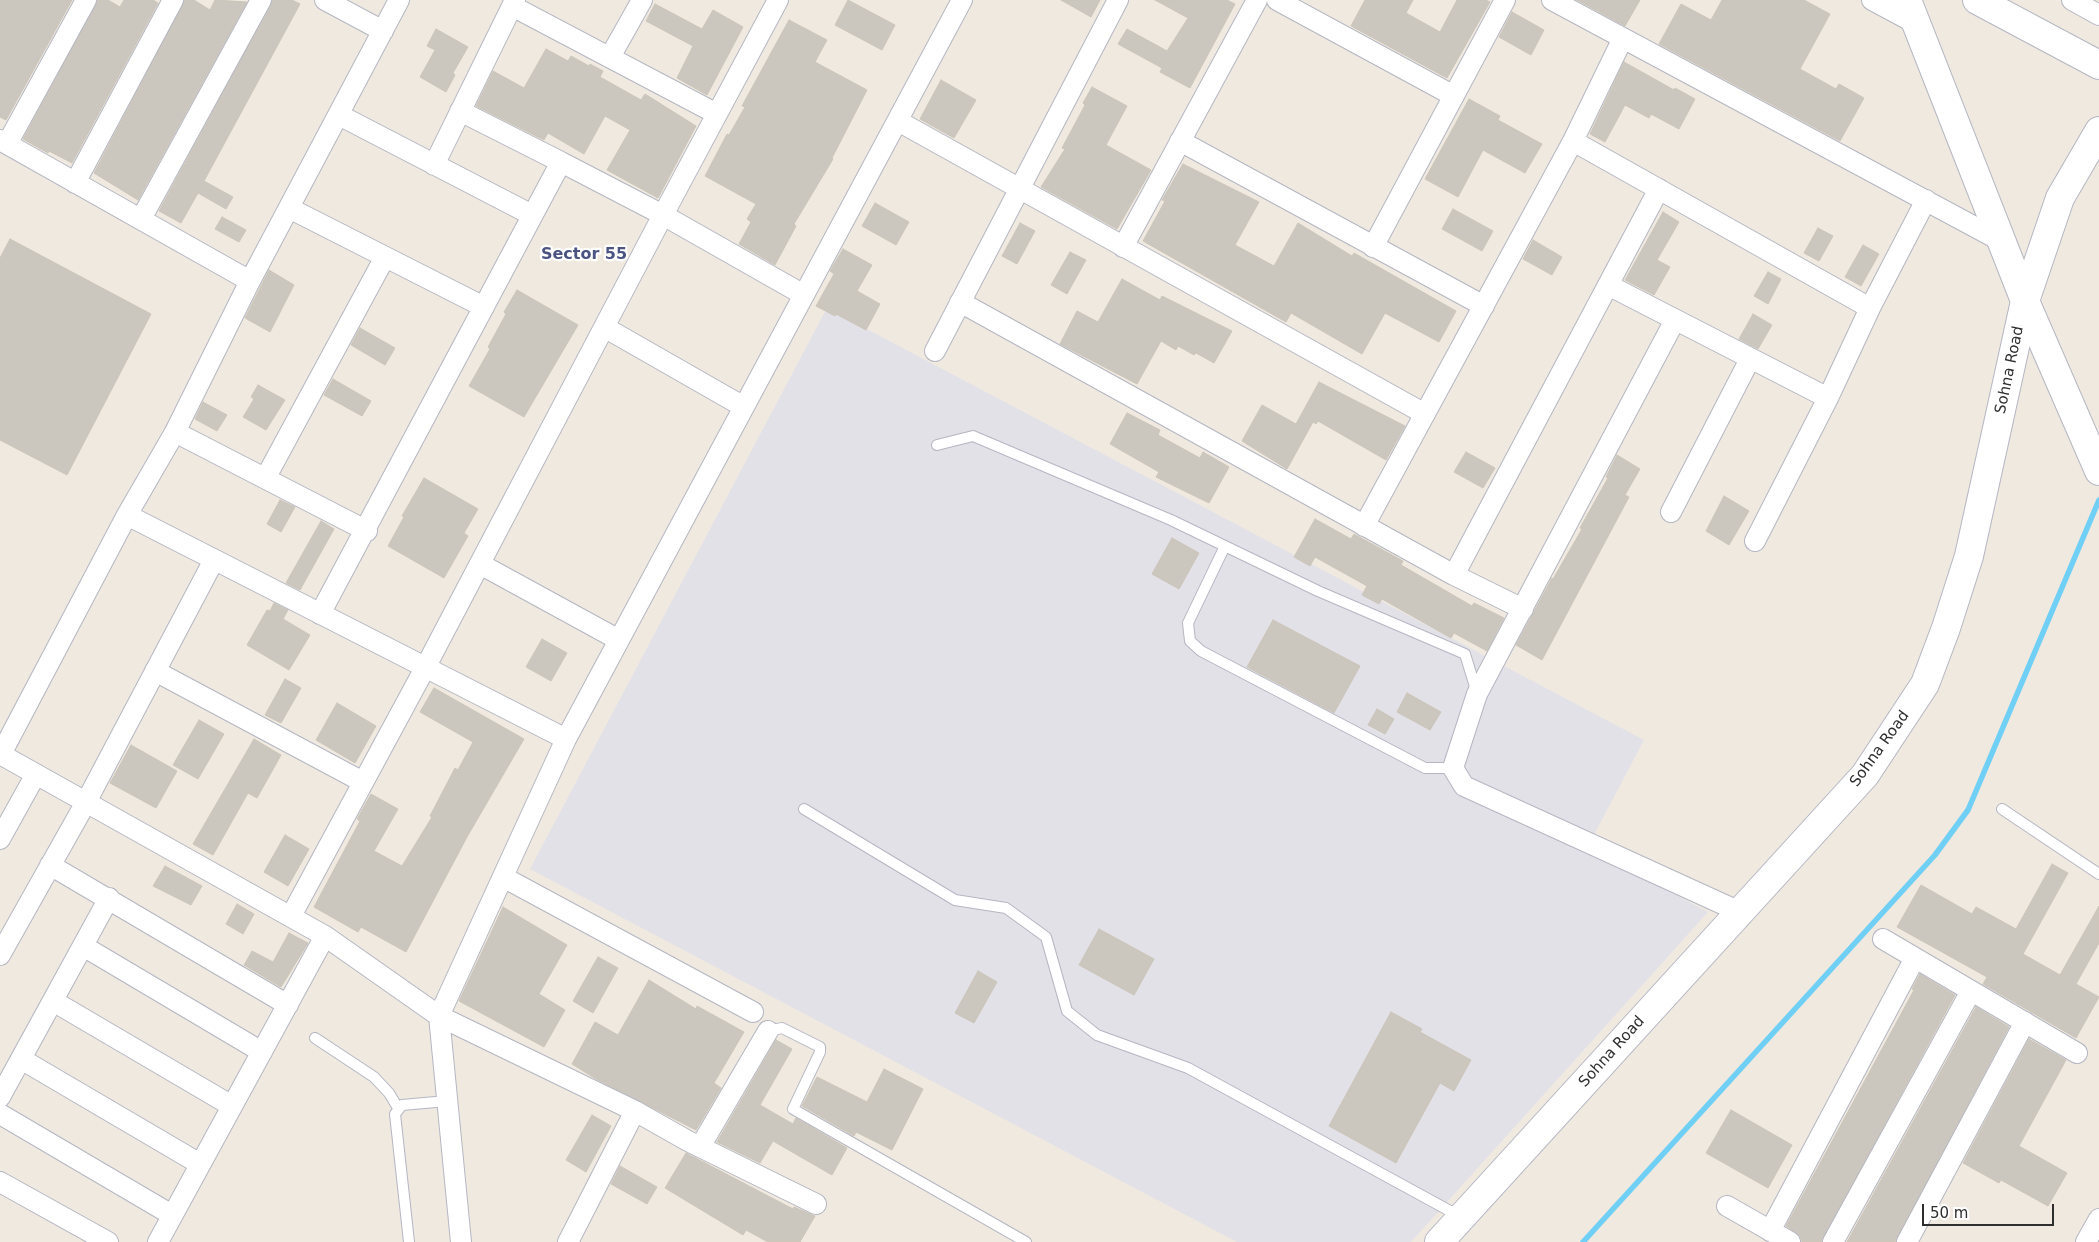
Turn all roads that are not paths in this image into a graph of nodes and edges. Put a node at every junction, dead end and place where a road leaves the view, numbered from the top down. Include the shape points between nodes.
1 (86, 0) edge
2 (174, 0) edge
3 (261, 0) edge
4 (325, 0) edge
5 (399, 0) edge
6 (778, 0) edge
7 (962, 0) edge
8 (1118, 0) edge
9 (1257, 0) edge
10 (1277, 0) edge
11 (1504, 0) edge
12 (1552, 0) edge
13 (1872, 0) edge
14 (1977, 0) edge
15 (2008, 0) edge
16 (2072, 0) edge
17 (637, 2) edge
18 (514, 3) edge
19 (1911, 12) edge
20 (2099, 15) edge
21 (383, 31) junction
22 (1623, 38) junction
23 (2099, 47) edge
24 (610, 58) junction
25 (2099, 65) edge
26 (1454, 96) junction
27 (460, 111) junction
28 (717, 114) junction
29 (339, 115) junction
30 (898, 120) junction
31 (2099, 131) edge
32 (1180, 141) junction
33 (1573, 141) junction
34 (3, 142) edge
35 (561, 162) junction
36 (434, 165) junction
37 (76, 183) junction
38 (1659, 189) junction
39 (1019, 190) junction
40 (1926, 200) junction
41 (289, 208) junction
42 (532, 215) junction
43 (662, 215) junction
44 (141, 219) junction
45 (2001, 241) junction
46 (1123, 247) junction
47 (1373, 247) junction
48 (385, 257) junction
49 (250, 281) junction
50 (1608, 285) junction
51 (804, 295) junction
52 (2025, 301) junction
53 (960, 302) junction
54 (1484, 306) junction
55 (484, 307) junction
56 (1870, 308) junction
57 (1675, 320) junction
58 (604, 327) junction
59 (935, 351) dead end
60 (1750, 359) junction
61 (1828, 398) junction
62 (744, 407) junction
63 (1425, 414) junction
64 (175, 432) junction
65 (937, 444) dead end
66 (2098, 469) edge
67 (266, 477) junction
68 (1670, 512) dead end
69 (127, 515) junction
70 (1364, 526) junction
71 (367, 531) junction
72 (1755, 541) dead end
73 (1225, 546) junction
74 (214, 560) junction
75 (480, 564) junction
76 (1454, 575) junction
77 (1523, 609) junction
78 (320, 614) junction
79 (619, 640) junction
80 (425, 668) junction
81 (155, 671) junction
82 (1477, 694) junction
83 (566, 739) junction
84 (0, 754) edge
85 (1453, 768) junction
86 (36, 774) junction
87 (363, 782) junction
88 (85, 804) junction
89 (804, 809) dead end
90 (2002, 810) dead end
91 (0, 839) edge
92 (50, 865) junction
93 (2099, 874) edge
94 (503, 877) junction
95 (109, 898) junction
96 (1740, 912) junction
97 (291, 916) junction
98 (326, 936) junction
99 (1883, 939) dead end
100 (83, 946) junction
101 (0, 955) edge
102 (1915, 958) junction
103 (1971, 991) junction
104 (53, 1001) junction
105 (288, 1005) junction
106 (753, 1012) dead end
107 (439, 1016) junction
108 (2025, 1022) junction
109 (768, 1031) joint
110 (315, 1038) dead end
111 (262, 1052) junction
112 (2077, 1053) dead end
113 (21, 1059) junction
114 (0, 1097) edge
115 (448, 1101) junction
116 (232, 1106) junction
117 (398, 1108) junction
118 (635, 1111) junction
119 (0, 1114) edge
120 (700, 1147) junction
121 (200, 1164) junction
122 (0, 1182) edge
123 (816, 1204) dead end
124 (1727, 1206) dead end
125 (172, 1215) junction
126 (1462, 1217) junction
127 (2099, 1219) edge
128 (1770, 1232) junction
129 (108, 1242) edge
130 (158, 1242) edge
131 (408, 1242) edge
132 (461, 1242) edge
133 (568, 1242) edge
134 (1026, 1242) edge
135 (1439, 1242) edge
136 (1790, 1242) edge
137 (1833, 1242) edge
138 (1907, 1242) edge
139 (2086, 1242) edge

1 - 34 street
2 - 37 street
3 - 44 street
4 - 21 street
5 - 21 street
6 - 28 street
7 - 30 street
8 - 39 street
9 - 32 street
10 - 26 street
11 - 26 street
12 - 22 street
13 - 19 street
14 - 25 main road
15 - 23 main road
16 - 20 street
17 - 24 street
18 - 24 street
18 - 27 street
19 - 45 main road
21 - 29 street
22 - 33 street
22 - 40 street
24 - 28 street
26 - 47 street
27 - 35 street
27 - 36 street
28 - 43 street
29 - 36 street
29 - 41 street
30 - 39 street
30 - 51 street
31 - 52 main road, Sohna Road via 2060,198
32 - 46 street
32 - 47 street
33 - 38 street
33 - 54 street
34 - 37 street
35 - 42 street
35 - 43 street
36 - 42 street
37 - 44 street
38 - 50 street
38 - 56 street
39 - 46 street
39 - 53 street
40 - 45 street
40 - 56 street
41 - 48 street
41 - 49 street
42 - 55 street
43 - 51 street
43 - 58 street
44 - 49 street
45 - 52 main road
46 - 63 street
47 - 54 street
48 - 55 street
48 - 67 street
49 - 64 street
50 - 57 street
50 - 76 street
51 - 62 street
52 - 66 main road
52 - 96 main road, Sohna Road via 1969,556 1925,684 1865,775
53 - 59 street
53 - 70 street
54 - 63 street
55 - 71 street
56 - 61 street
57 - 60 street
57 - 77 street
58 - 62 street
58 - 75 street
60 - 61 street
60 - 68 street
61 - 72 street
62 - 79 street
63 - 70 street
64 - 67 street
64 - 69 street
65 - 73 lane via 973,436
67 - 71 street
69 - 74 street
69 - 84 street
70 - 76 street
71 - 78 street
73 - 82 lane via 1318,591 1466,654
73 - 85 lane via 1188,623 1190,641 1201,651 1425,768
74 - 78 street
74 - 81 street
75 - 79 street
75 - 80 street
76 - 77 street
77 - 82 street
78 - 80 street
79 - 83 street
80 - 83 street
80 - 87 street
81 - 87 street
81 - 88 street
82 - 85 street
83 - 94 street
84 - 86 street
85 - 96 street via 1464,786
86 - 88 street
86 - 91 street
87 - 97 street
88 - 92 street
88 - 97 street
89 - 126 lane via 955,900 1006,908 1046,936 1067,1011 1097,1035 1188,1068
90 - 93 lane
92 - 95 street
92 - 101 street
94 - 106 street
94 - 107 street
95 - 100 street
95 - 105 street
96 - 126 main road, Sohna Road
97 - 98 street
98 - 105 street
98 - 107 street
99 - 102 street
100 - 104 street
100 - 111 street
102 - 103 street
102 - 128 street
103 - 108 street
103 - 137 street
104 - 113 street
104 - 116 street
105 - 111 street
107 - 115 street
107 - 118 street
108 - 112 street
108 - 138 street
109 - 120 street
109 - 134 lane via 782,1028 820,1048 793,1109
110 - 117 lane via 374,1078 389,1092
111 - 116 street
113 - 114 street
113 - 121 street
115 - 117 lane via 402,1104
115 - 132 street
116 - 121 street
117 - 131 lane via 395,1114
118 - 120 street
118 - 133 street
119 - 125 street
120 - 123 street
121 - 125 street
122 - 129 street
124 - 128 street
125 - 130 street
126 - 135 main road, Sohna Road
127 - 139 street
128 - 136 street

